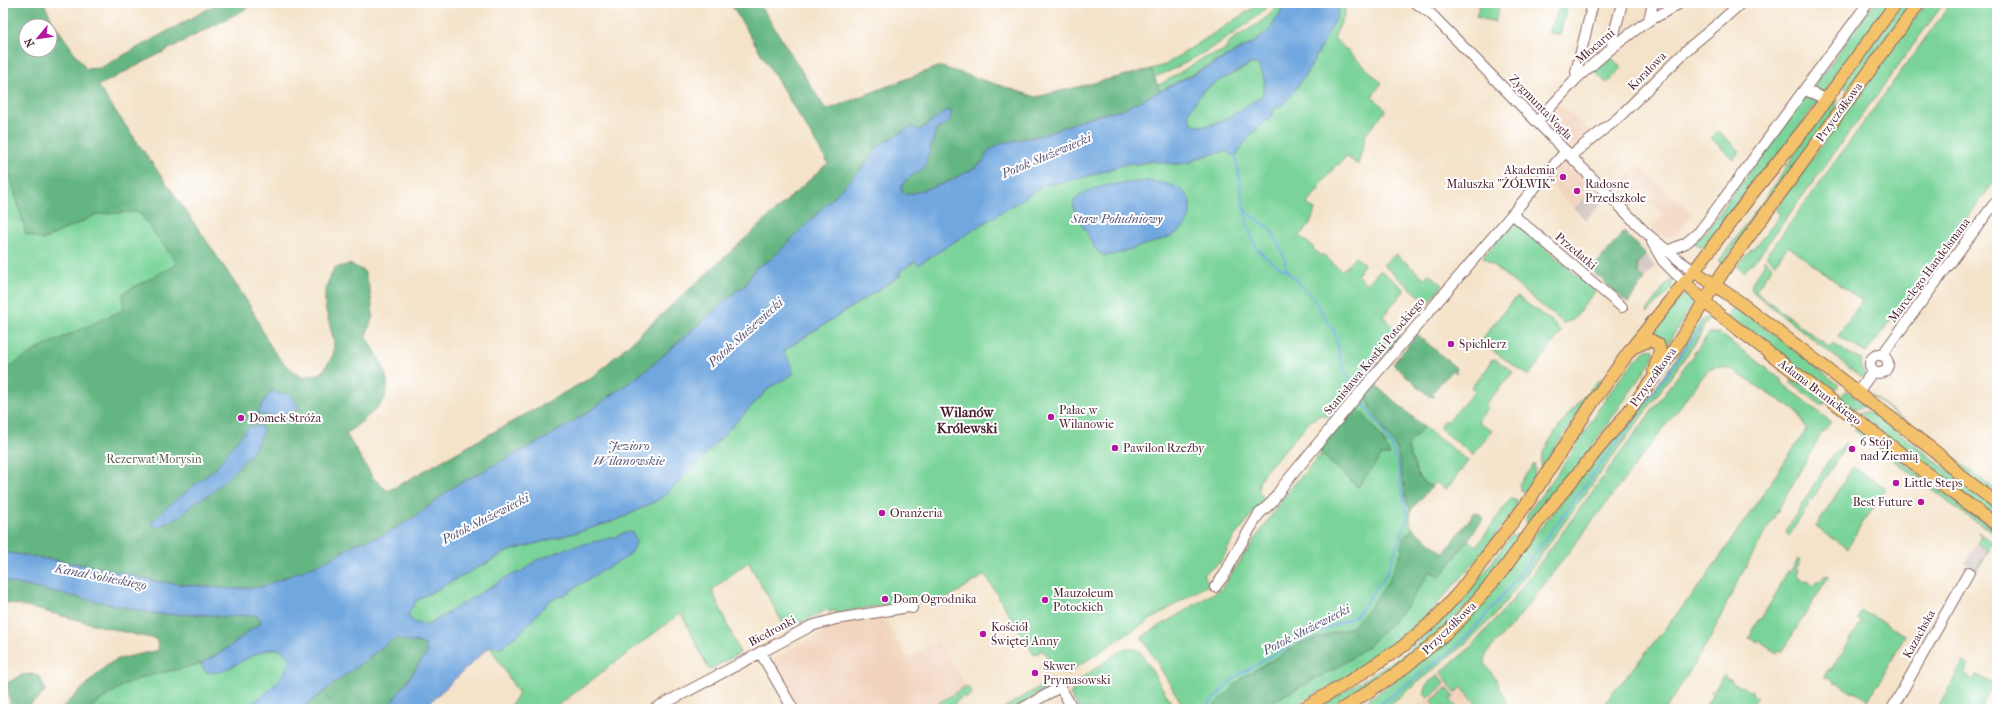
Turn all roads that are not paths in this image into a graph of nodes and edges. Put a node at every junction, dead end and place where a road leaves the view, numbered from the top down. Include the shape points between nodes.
1 (1416, 3) edge
2 (1593, 3) edge
3 (1622, 3) edge
4 (1653, 3) edge
5 (1680, 3) edge
6 (1741, 3) edge
7 (1868, 3) edge
8 (1896, 3) edge
9 (1919, 3) edge
10 (1649, 20) junction
11 (1613, 47) junction
12 (1577, 78) junction
13 (1805, 90) junction
14 (1826, 99) junction
15 (1537, 122) junction
16 (1568, 153) junction
17 (1997, 200) edge
18 (1512, 214) junction
19 (1645, 232) junction
20 (1667, 251) junction
21 (1694, 271) junction
22 (1685, 283) junction
23 (1715, 284) junction
24 (1704, 302) junction
25 (1622, 307) dead end
26 (1631, 349) junction
27 (1882, 355) junction
28 (1873, 371) junction
29 (1650, 382) junction
30 (1858, 392) junction
31 (1997, 503) edge
32 (1997, 525) edge
33 (1969, 572) dead end
34 (1215, 587) dead end
35 (912, 608) dead end
36 (760, 652) junction
37 (654, 709) edge
38 (793, 709) edge
39 (1021, 709) edge
40 (1073, 709) edge
41 (1302, 709) edge
42 (1342, 709) edge
43 (1892, 709) edge

1 - 15 street, Zygmunta Vogla via 1431,14
2 - 12 street via 1576,72
3 - 11 street
4 - 10 street
5 - 10 street, Młocarni
6 - 16 street, Koralowa via 1691,46 1617,119
7 - 13 street
8 - 14 main road, Przyczółkowa
9 - 23 main road, Przyczółkowa
10 - 11 street, Młocarni
11 - 12 street, Młocarni
12 - 15 street, Młocarni
13 - 14 street, Przyczółkowa
13 - 20 street via 1700,231 1690,241
14 - 21 main road, Przyczółkowa
15 - 16 street, Zygmunta Vogla
16 - 18 street, Stanisława Kostki Potockiego
16 - 19 street, Zygmunta Vogla
17 - 27 street, Marcelego Handelsmana
18 - 25 street, Przedatki
18 - 34 street, Stanisława Kostki Potockiego via 1363,389 1272,502 1259,514
19 - 20 street, Zygmunta Vogla
19 - 22 street, Zygmunta Vogla via 1663,260
20 - 21 street, Zygmunta Vogla
21 - 22 main road, Przyczółkowa
21 - 23 main road, Adama Branickiego
22 - 24 main road, Adama Branickiego
22 - 26 main road, Przyczółkowa
23 - 24 main road, Przyczółkowa
23 - 30 main road, Adama Branickiego
24 - 29 main road, Przyczółkowa
24 - 32 main road, Adama Branickiego
26 - 29 main road via 1650,340 1658,344 1660,351
26 - 41 main road, Przyczółkowa via 1528,502 1448,604 1418,634 1380,663
27 - 28 street via 1876,355 1871,359 1869,366
27 - 28 street via 1888,361 1887,368 1881,373
28 - 30 street
29 - 42 main road, Przyczółkowa via 1503,570 1460,619 1400,671
30 - 31 main road, Adama Branickiego
33 - 43 street, Kazachska
35 - 36 street, Biedronki via 824,622
36 - 37 street, Biedronki
36 - 38 street
39 - 40 street via 1060,687

